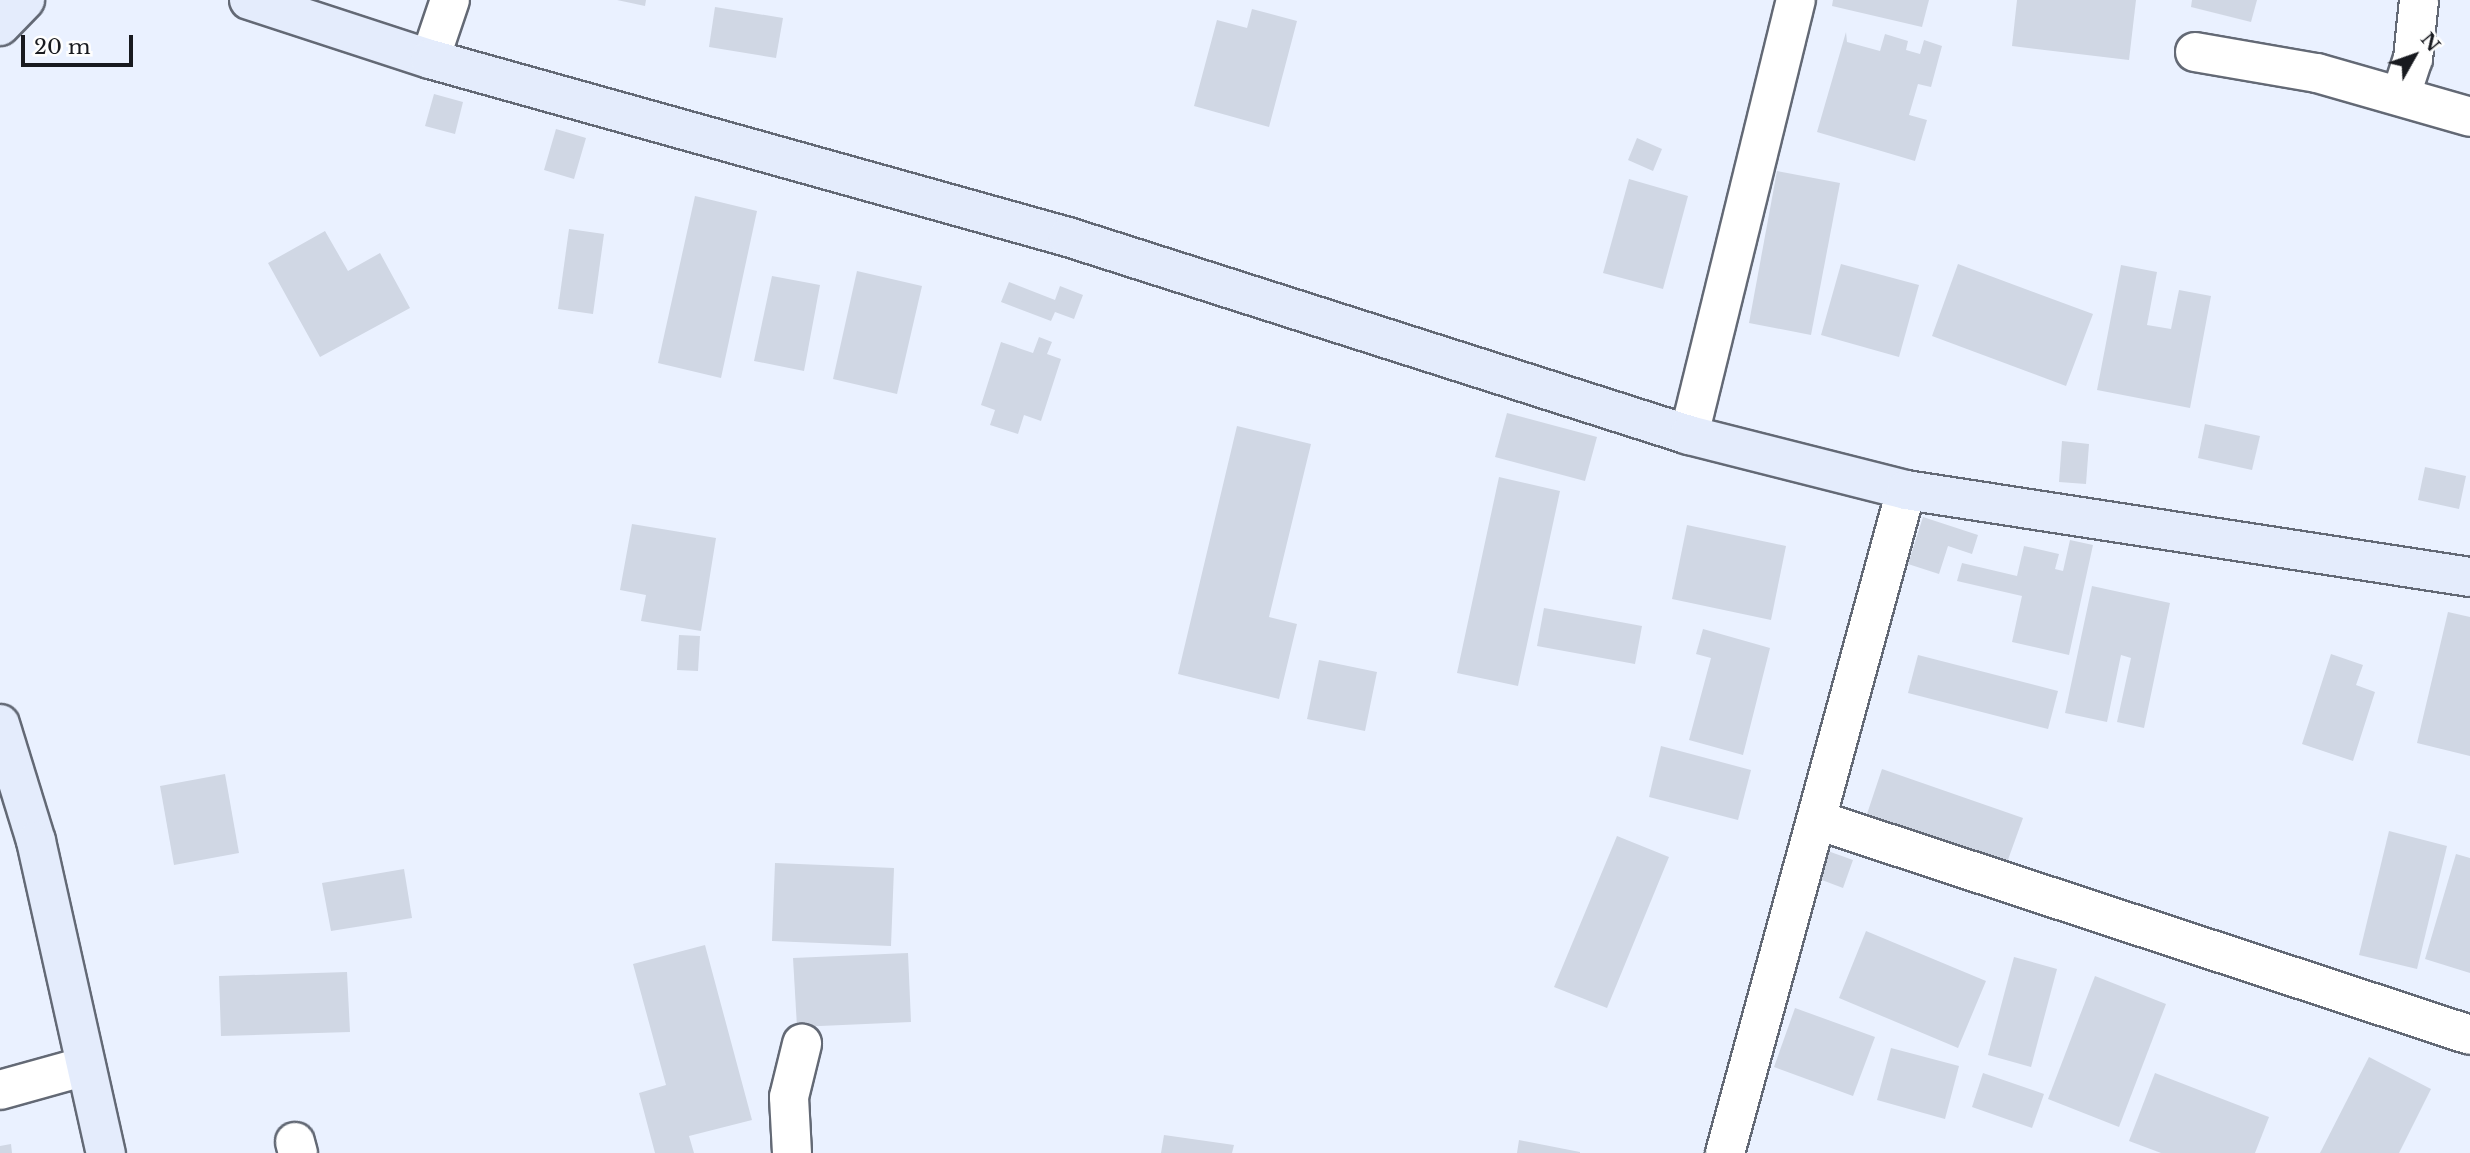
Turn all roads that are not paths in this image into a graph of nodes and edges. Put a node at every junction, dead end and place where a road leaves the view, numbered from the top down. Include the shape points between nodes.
1 (25, 0) edge
2 (249, 0) edge
3 (450, 0) edge
4 (1796, 0) edge
5 (2419, 0) edge
6 (0, 26) edge
7 (2195, 52) dead end
8 (430, 59) junction
9 (2401, 95) junction
10 (2470, 117) edge
11 (1689, 435) junction
12 (1906, 490) junction
13 (2470, 577) edge
14 (0, 724) edge
15 (1817, 820) junction
16 (2470, 1035) edge
17 (802, 1044) dead end
18 (86, 1066) junction
19 (0, 1090) edge
20 (106, 1153) edge
21 (792, 1153) edge
22 (1726, 1153) edge

1 - 6 street
2 - 8 street
3 - 8 street
4 - 11 street
5 - 9 street via 2413,59
7 - 9 street
8 - 11 street via 1068,237
9 - 10 street
11 - 12 street
12 - 13 street
12 - 15 street
14 - 18 street via 36,841
15 - 16 street
15 - 22 street
17 - 21 street via 789,1097
18 - 19 street
18 - 20 street

